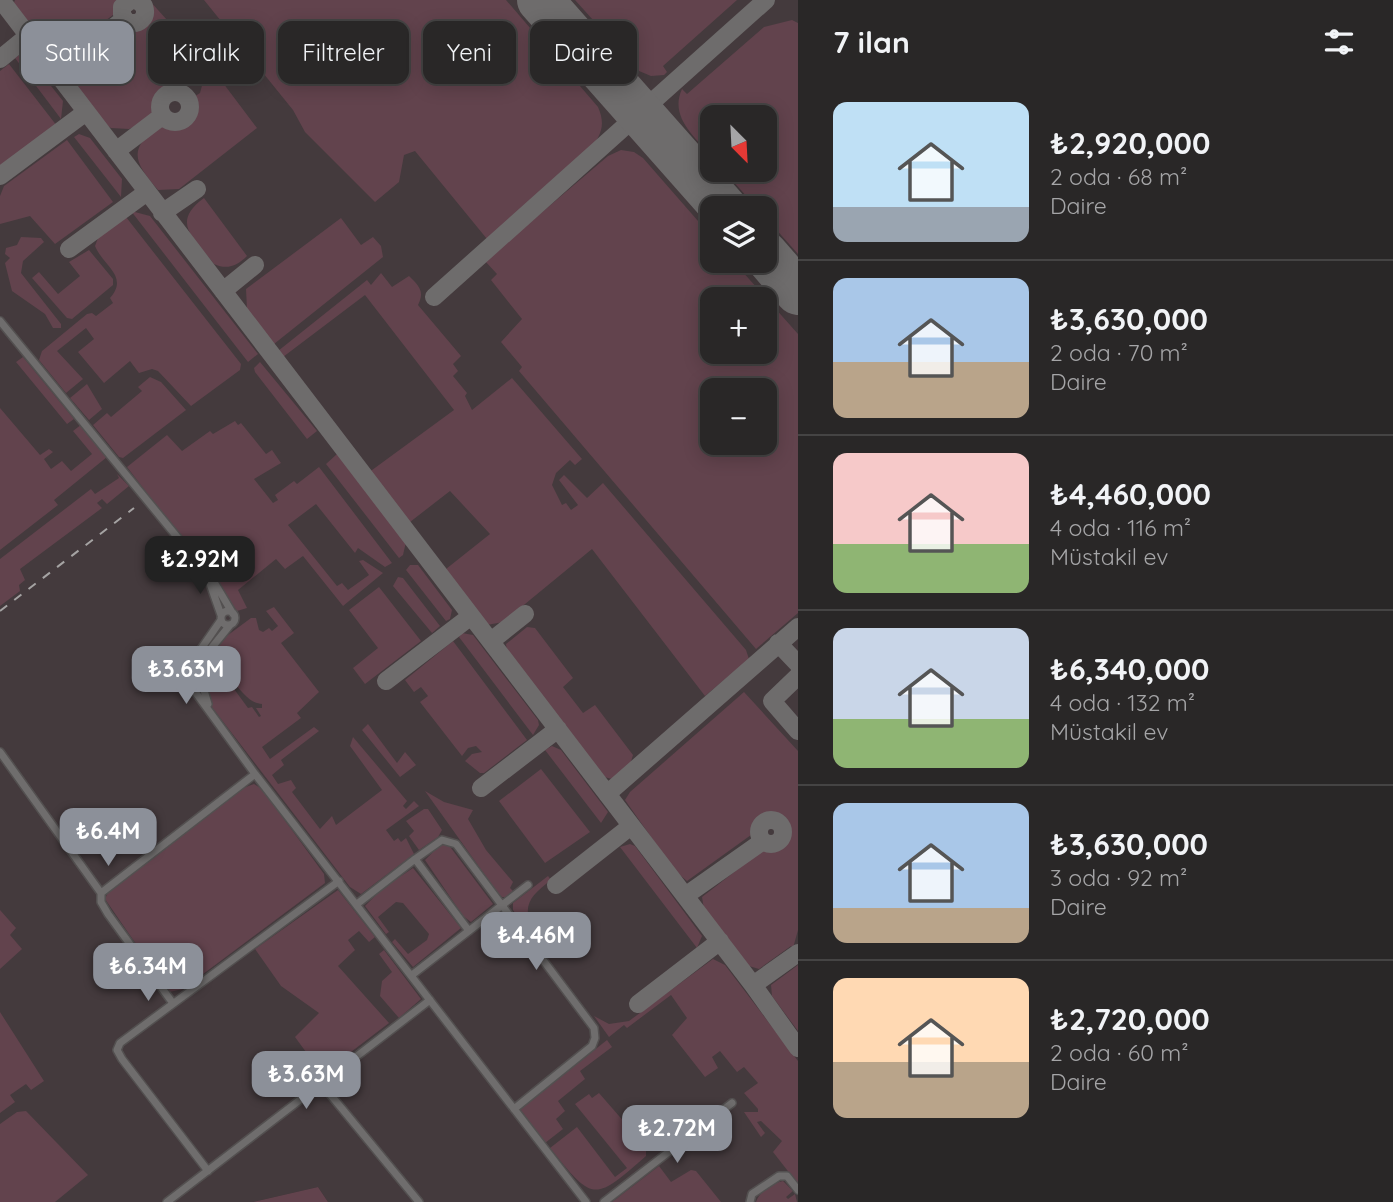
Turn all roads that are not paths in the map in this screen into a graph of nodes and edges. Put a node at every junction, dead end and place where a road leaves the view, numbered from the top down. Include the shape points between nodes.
1 (0, 321) edge
2 (203, 568) junction
3 (233, 614) junction
4 (221, 617) junction
5 (230, 625) junction
6 (188, 668) junction
7 (200, 675) junction
8 (185, 678) junction
9 (213, 714) junction
10 (0, 752) edge
11 (255, 774) junction
12 (415, 859) junction
13 (339, 881) junction
14 (528, 885) dead end
15 (101, 893) junction
16 (357, 904) junction
17 (503, 905) junction
18 (469, 931) junction
19 (412, 975) junction
20 (430, 1000) junction
21 (172, 1002) junction
22 (320, 1082) junction
23 (732, 1103) dead end
24 (514, 1109) junction
25 (208, 1171) junction
26 (798, 1190) edge
27 (167, 1202) edge
28 (419, 1202) edge
29 (586, 1202) edge
30 (604, 1202) edge
31 (750, 1202) edge

1 - 2 street
2 - 3 street
2 - 4 street
3 - 4 street via 227,611
3 - 5 street
4 - 5 street via 223,624
4 - 6 street
5 - 7 street via 209,651
6 - 7 street via 195,667
6 - 8 street
7 - 8 street via 191,682
7 - 9 street
8 - 9 street
9 - 11 street
10 - 15 street
11 - 13 street
11 - 15 street
12 - 16 street
12 - 17 street via 449,840
12 - 18 street
13 - 16 street
13 - 21 street
14 - 17 street
15 - 21 street via 108,914
16 - 19 street
17 - 18 street
17 - 24 street via 586,1015 595,1038 592,1046
18 - 19 street
19 - 20 street
20 - 22 street
20 - 24 street
21 - 25 street via 117,1050
22 - 25 street
22 - 28 street
23 - 30 street
24 - 29 street
25 - 27 street
26 - 31 street via 787,1176 779,1176 752,1194

